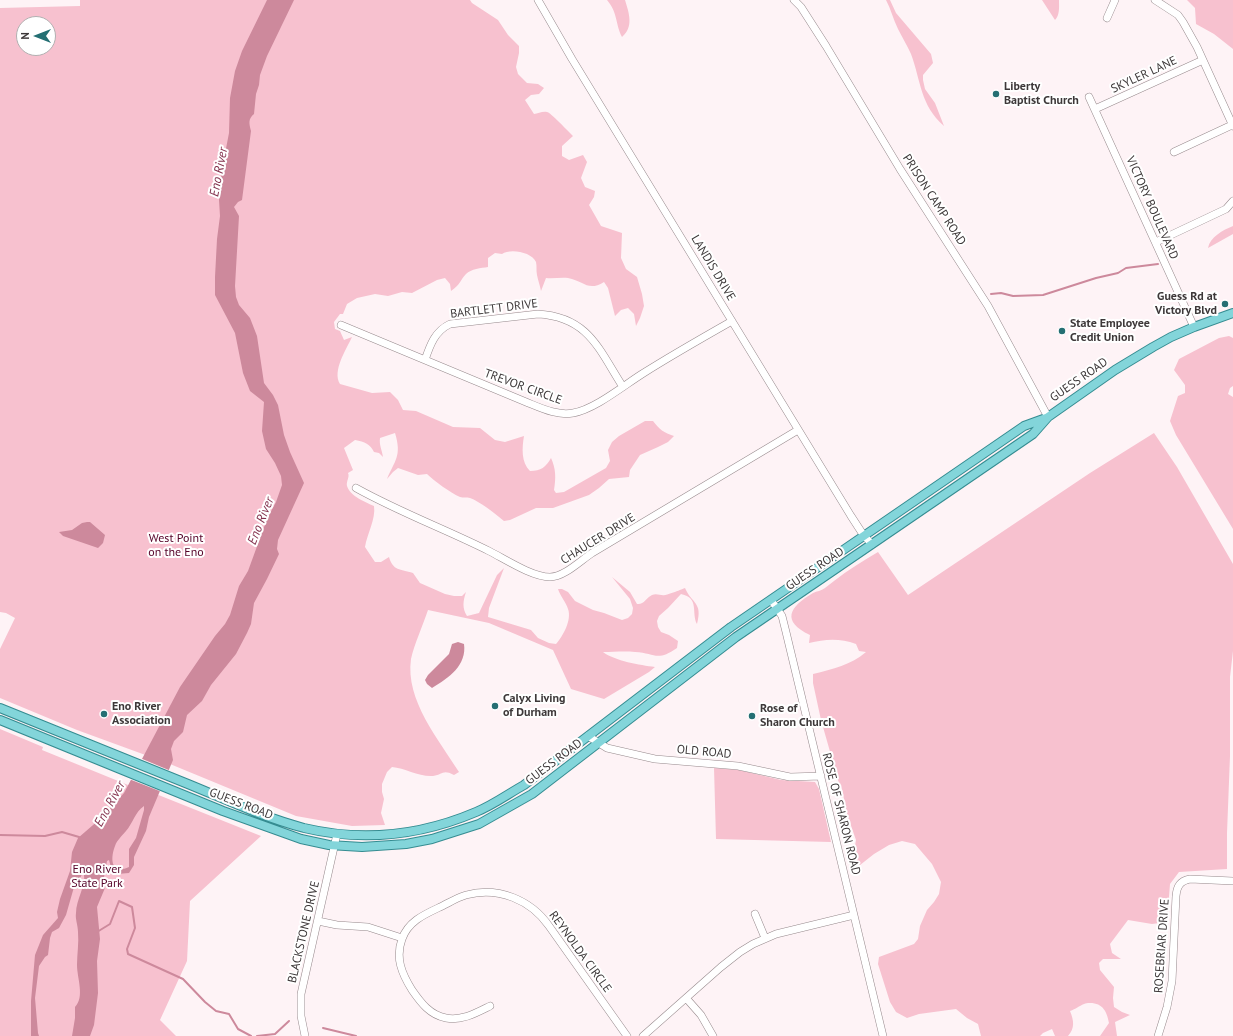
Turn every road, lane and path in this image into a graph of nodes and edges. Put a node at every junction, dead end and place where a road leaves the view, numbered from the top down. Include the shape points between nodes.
1 (538, 0) edge
2 (794, 0) edge
3 (1115, 0) edge
4 (1155, 0) edge
5 (1106, 18) dead end
6 (1203, 60) junction
7 (1089, 97) dead end
8 (1095, 110) junction
9 (1233, 125) edge
10 (1174, 152) dead end
11 (1233, 201) edge
12 (1156, 242) junction
13 (1233, 313) edge
14 (732, 321) junction
15 (341, 324) dead end
16 (1194, 327) junction
17 (425, 360) junction
18 (623, 387) junction
19 (1048, 417) junction
20 (798, 430) junction
21 (356, 488) dead end
22 (864, 536) junction
23 (872, 544) junction
24 (771, 600) junction
25 (777, 608) junction
26 (0, 708) edge
27 (0, 720) edge
28 (588, 736) junction
29 (598, 743) junction
30 (821, 776) junction
31 (337, 834) junction
32 (335, 845) junction
33 (1233, 881) edge
34 (755, 914) dead end
35 (854, 915) junction
36 (318, 921) junction
37 (402, 938) junction
38 (765, 938) junction
39 (686, 998) junction
40 (490, 1006) dead end
41 (305, 1036) edge
42 (627, 1036) edge
43 (644, 1036) edge
44 (713, 1036) edge
45 (883, 1036) edge
46 (1158, 1036) edge

1 - 14 street, LANDIS DRIVE
2 - 19 street, PRISON CAMP ROAD via 801,7 896,163 981,294
3 - 5 street
4 - 6 street via 1183,22
6 - 8 street, SKYLER LANE
6 - 9 street
7 - 8 street, VICTORY BOULEVARD
8 - 12 street, VICTORY BOULEVARD
9 - 10 street
11 - 12 street via 1226,209
12 - 16 street, VICTORY BOULEVARD
13 - 16 main road, GUESS ROAD
14 - 18 street, TREVOR CIRCLE
14 - 20 street, LANDIS DRIVE
15 - 17 street, TREVOR CIRCLE
16 - 19 main road, GUESS ROAD via 1147,350
17 - 18 street, TREVOR CIRCLE via 555,413 577,412
17 - 18 street, BARTLETT DRIVE via 438,332 450,324 548,314 568,320 589,335
19 - 22 main road, GUESS ROAD via 1024,426
19 - 23 main road, GUESS ROAD via 1033,434
20 - 21 street, CHAUCER DRIVE via 554,577 525,570
20 - 22 street, LANDIS DRIVE
22 - 23 street, LANDIS DRIVE
22 - 24 main road, GUESS ROAD
23 - 25 main road, GUESS ROAD
24 - 25 street, ROSE OF SHARON ROAD
24 - 28 main road, GUESS ROAD via 723,633
25 - 29 main road, GUESS ROAD
25 - 30 street, ROSE OF SHARON ROAD via 782,616
26 - 31 main road, GUESS ROAD via 260,813 305,828
27 - 32 main road, GUESS ROAD via 223,811 301,839
28 - 29 street, OLD ROAD
28 - 31 main road, GUESS ROAD via 524,785 477,811 444,824 424,830 397,833
29 - 30 street, OLD ROAD via 607,748 655,759 738,766 790,777
29 - 32 main road, GUESS ROAD via 532,794 479,824 432,839 406,844 362,847
30 - 35 street, ROSE OF SHARON ROAD
31 - 32 street, BLACKSTONE DRIVE
32 - 36 street, BLACKSTONE DRIVE
33 - 46 street, ROSEBRIAR DRIVE via 1190,879 1179,884 1176,896 1171,986
34 - 38 street
35 - 38 street
35 - 45 street, ROSE OF SHARON ROAD
36 - 37 street via 368,927
36 - 41 street, BLACKSTONE DRIVE via 301,994 301,1016
37 - 40 street, REYNOLDA CIRCLE via 399,956 401,971 419,1001 429,1010 439,1016 454,1019
37 - 42 street, REYNOLDA CIRCLE via 410,925 422,916 466,896 481,893 511,896 543,918
38 - 39 street via 740,952
39 - 43 street
39 - 44 street via 701,1015

